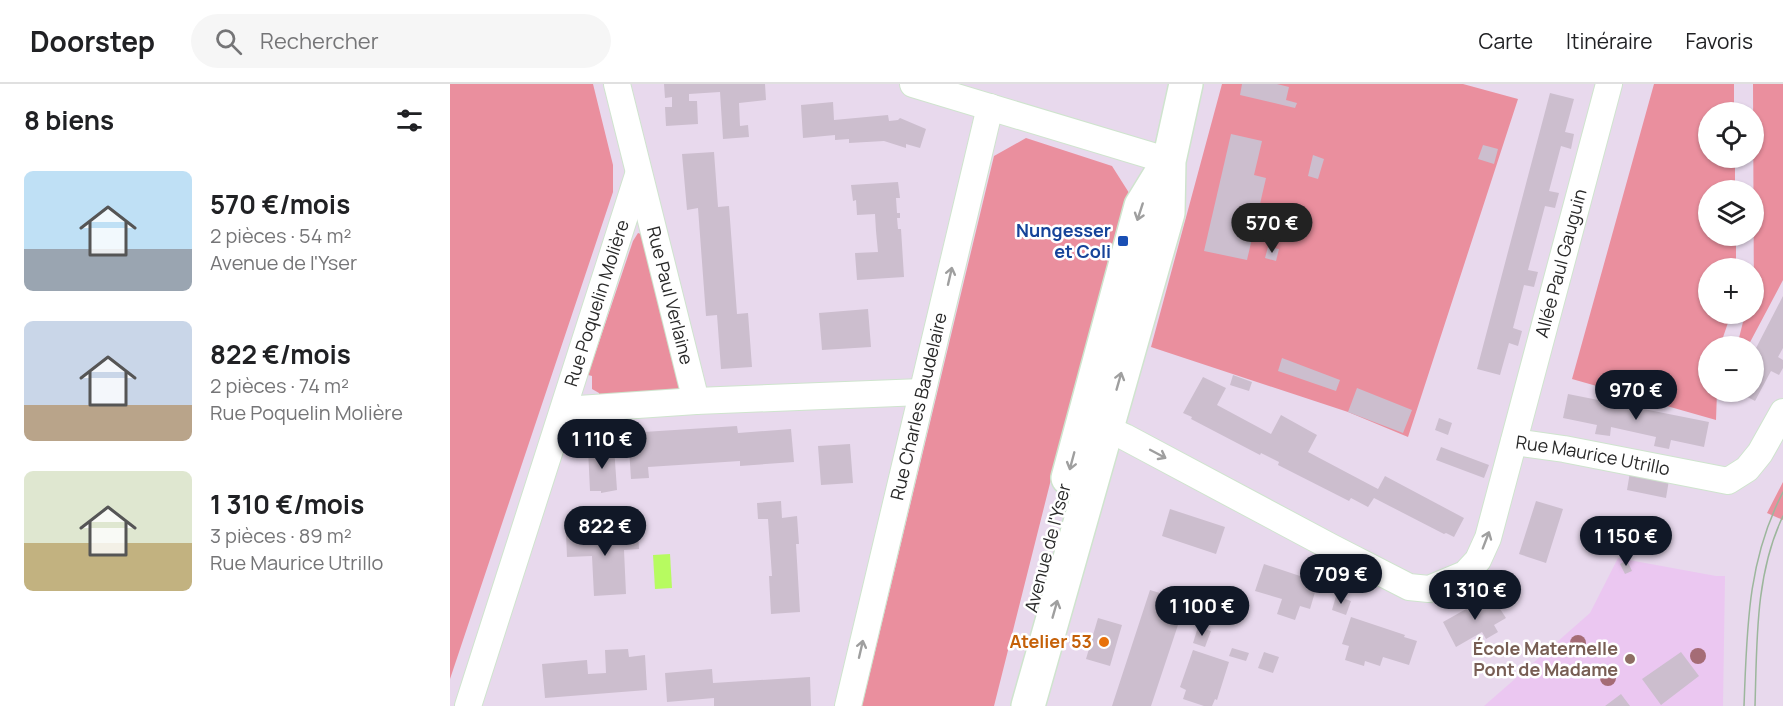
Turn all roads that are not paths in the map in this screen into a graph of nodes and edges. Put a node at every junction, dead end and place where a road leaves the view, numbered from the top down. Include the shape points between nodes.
1 (617, 84) edge
2 (913, 84) edge
3 (1186, 84) edge
4 (1609, 84) edge
5 (990, 107) junction
6 (1168, 161) junction
7 (639, 175) junction
8 (922, 392) junction
9 (696, 401) junction
10 (564, 410) junction
11 (1783, 412) edge
12 (1094, 426) junction
13 (1514, 442) junction
14 (468, 706) edge
15 (848, 706) edge
16 (1005, 706) edge
17 (1028, 706) edge

1 - 7 street, Rue Paul Verlaine
2 - 5 street
3 - 6 main road, Avenue de l'Yser
4 - 13 street, Allée Paul Gauguin
5 - 6 street
8 -> 5 street, Rue Charles Baudelaire
6 - 12 main road, Avenue de l'Yser via 1168,213
7 - 9 street, Rue Paul Verlaine
7 - 10 street, Rue Poquelin Molière
8 - 9 street
15 -> 8 street, Rue Charles Baudelaire
9 - 10 street
10 - 14 street, Rue Poquelin Molière
11 - 13 street, Rue Maurice Utrillo via 1748,469 1728,481
12 -> 13 street, Rue Maurice Utrillo via 1125,437 1409,587 1429,589 1464,574 1478,560 1488,538
12 -> 16 main road, Avenue de l'Yser
17 -> 12 main road, Avenue de l'Yser

